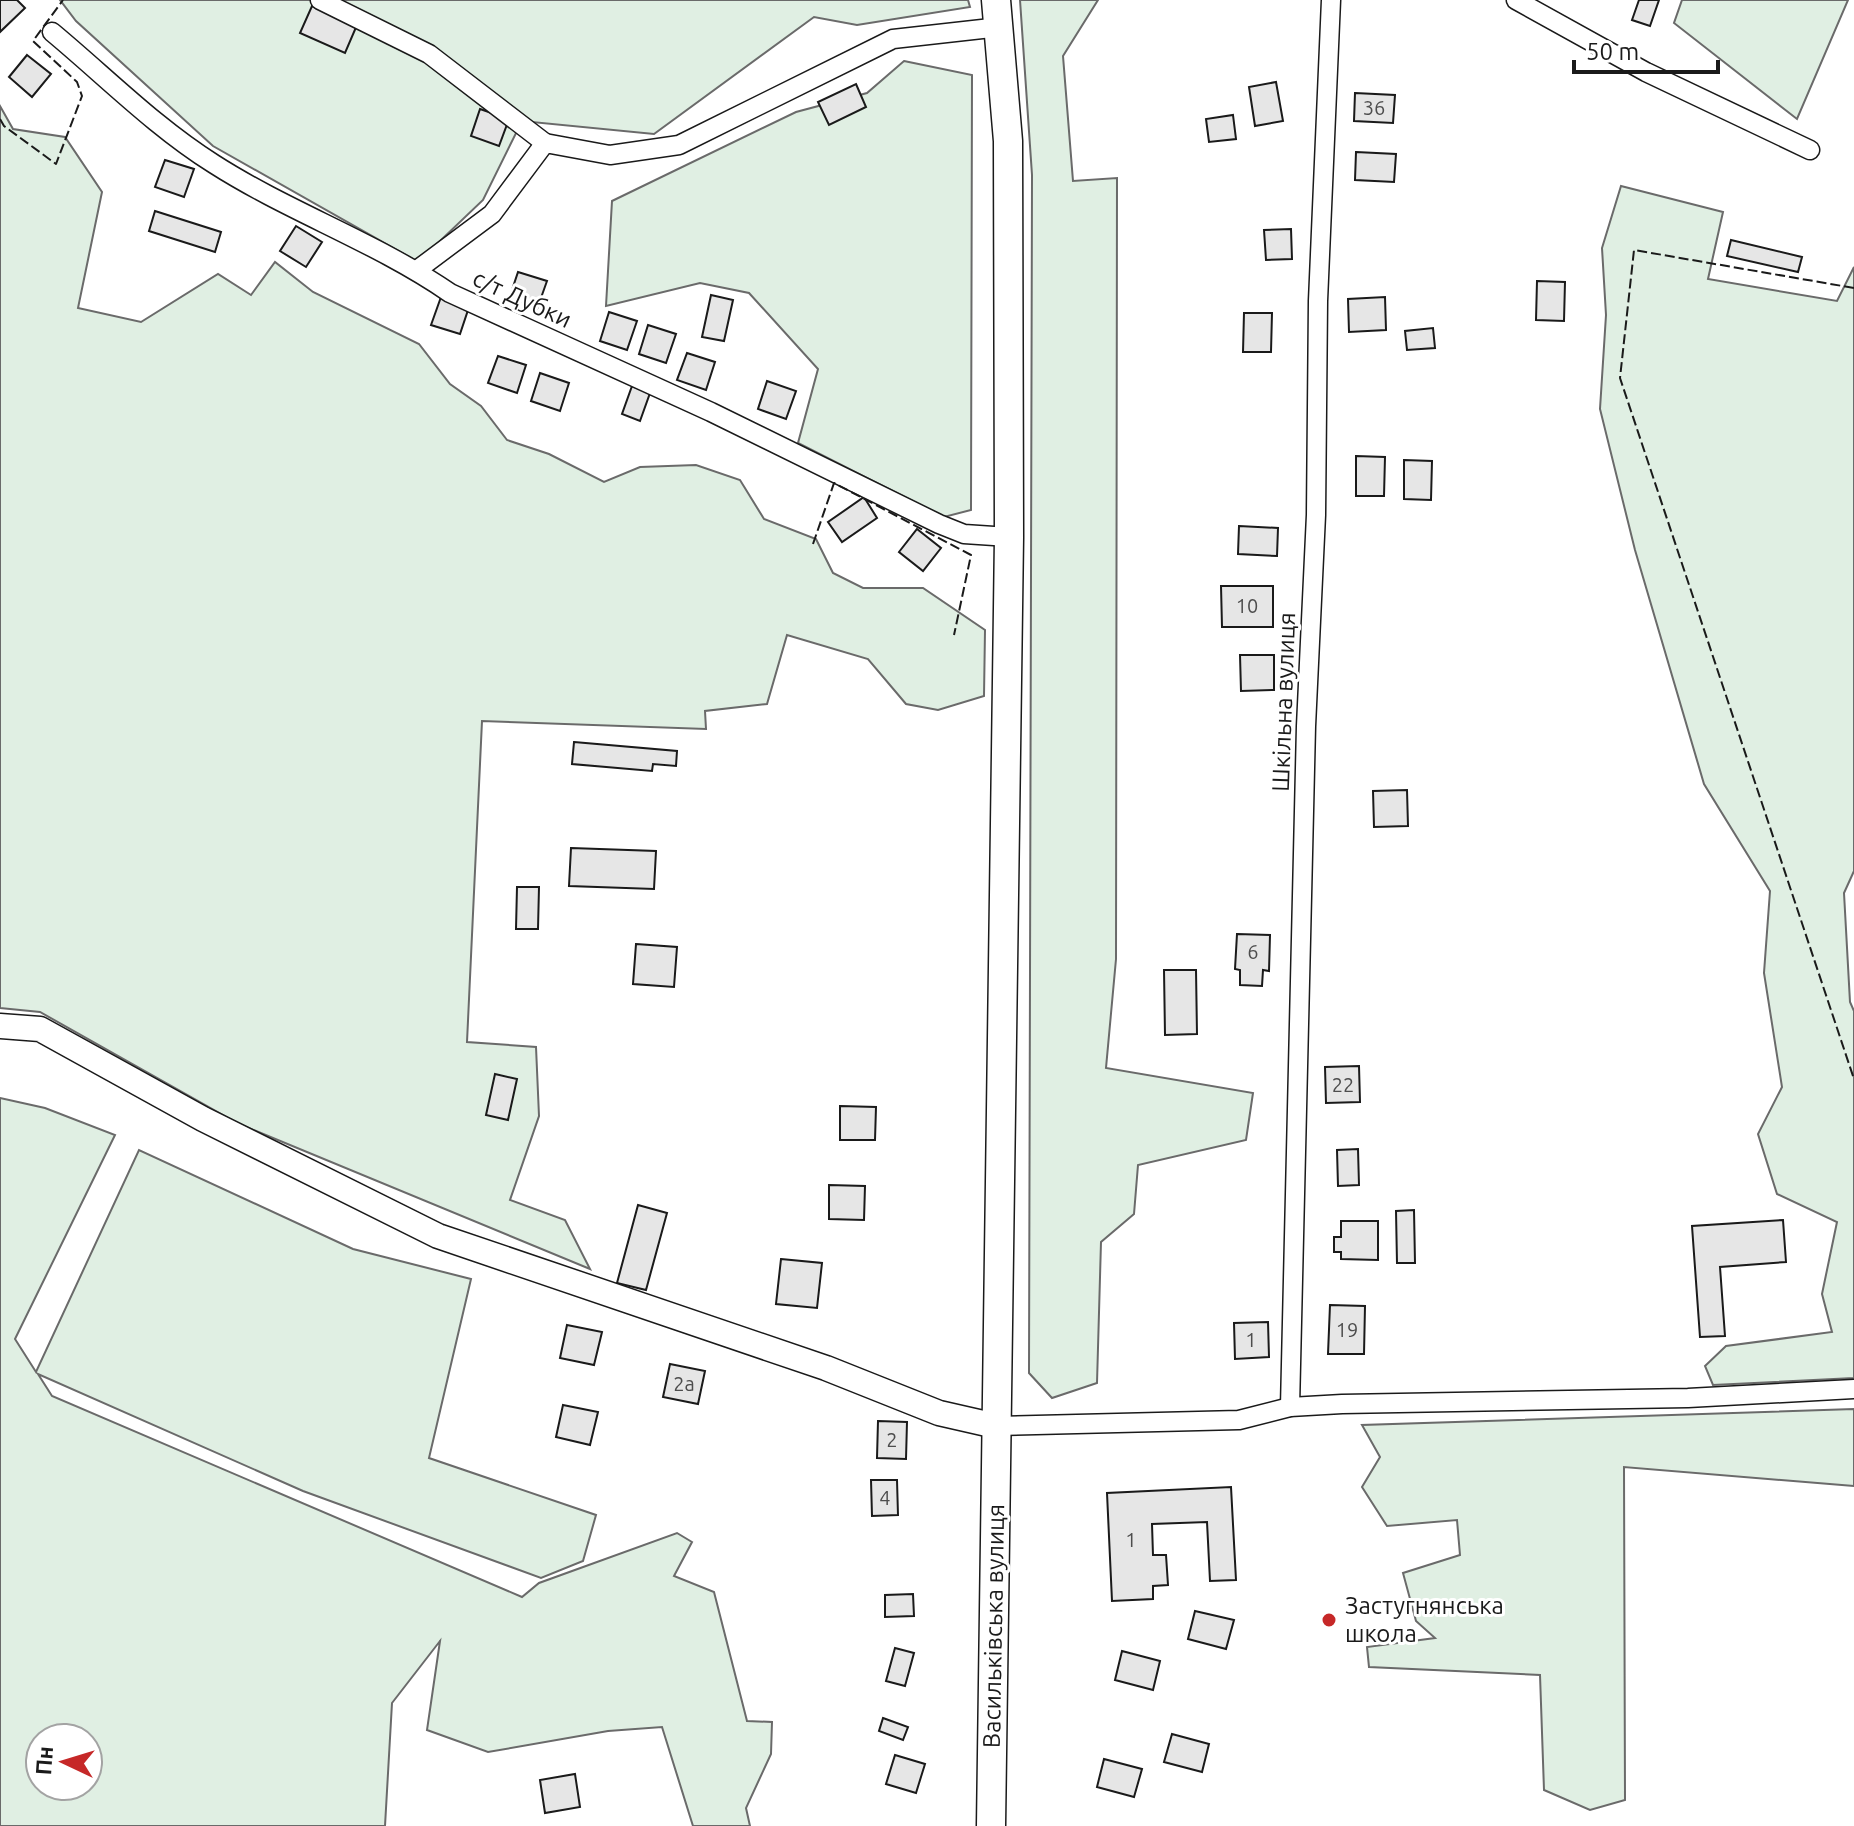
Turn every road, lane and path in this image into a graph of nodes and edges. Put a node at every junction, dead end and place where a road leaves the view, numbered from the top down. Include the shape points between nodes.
1 (320, 0) edge
2 (1331, 0) edge
3 (1516, 0) edge
4 (998, 13) edge
5 (52, 32) dead end
6 (545, 143) junction
7 (1810, 150) dead end
8 (417, 270) junction
9 (1009, 537) junction
10 (0, 1026) edge
11 (1854, 1389) edge
12 (1290, 1407) junction
13 (996, 1426) junction
14 (991, 1826) edge

1 - 6 street via 429,54
2 - 12 street, Шкільна вулиця via 1318,301
3 - 7 street via 1646,72
4 - 6 street via 893,39 679,145 610,155
4 - 9 main road, Васильківська вулиця via 1008,157
5 - 8 street, с/т Дубки via 212,163
6 - 8 street via 492,214
8 - 9 street, с/т Дубки via 450,293 939,524 964,534
9 - 13 main road, Васильківська вулиця
10 - 13 street via 40,1029 203,1119 438,1236 826,1368 939,1413
11 - 12 street
12 - 13 street via 1239,1420
13 - 14 main road, Васильківська вулиця

